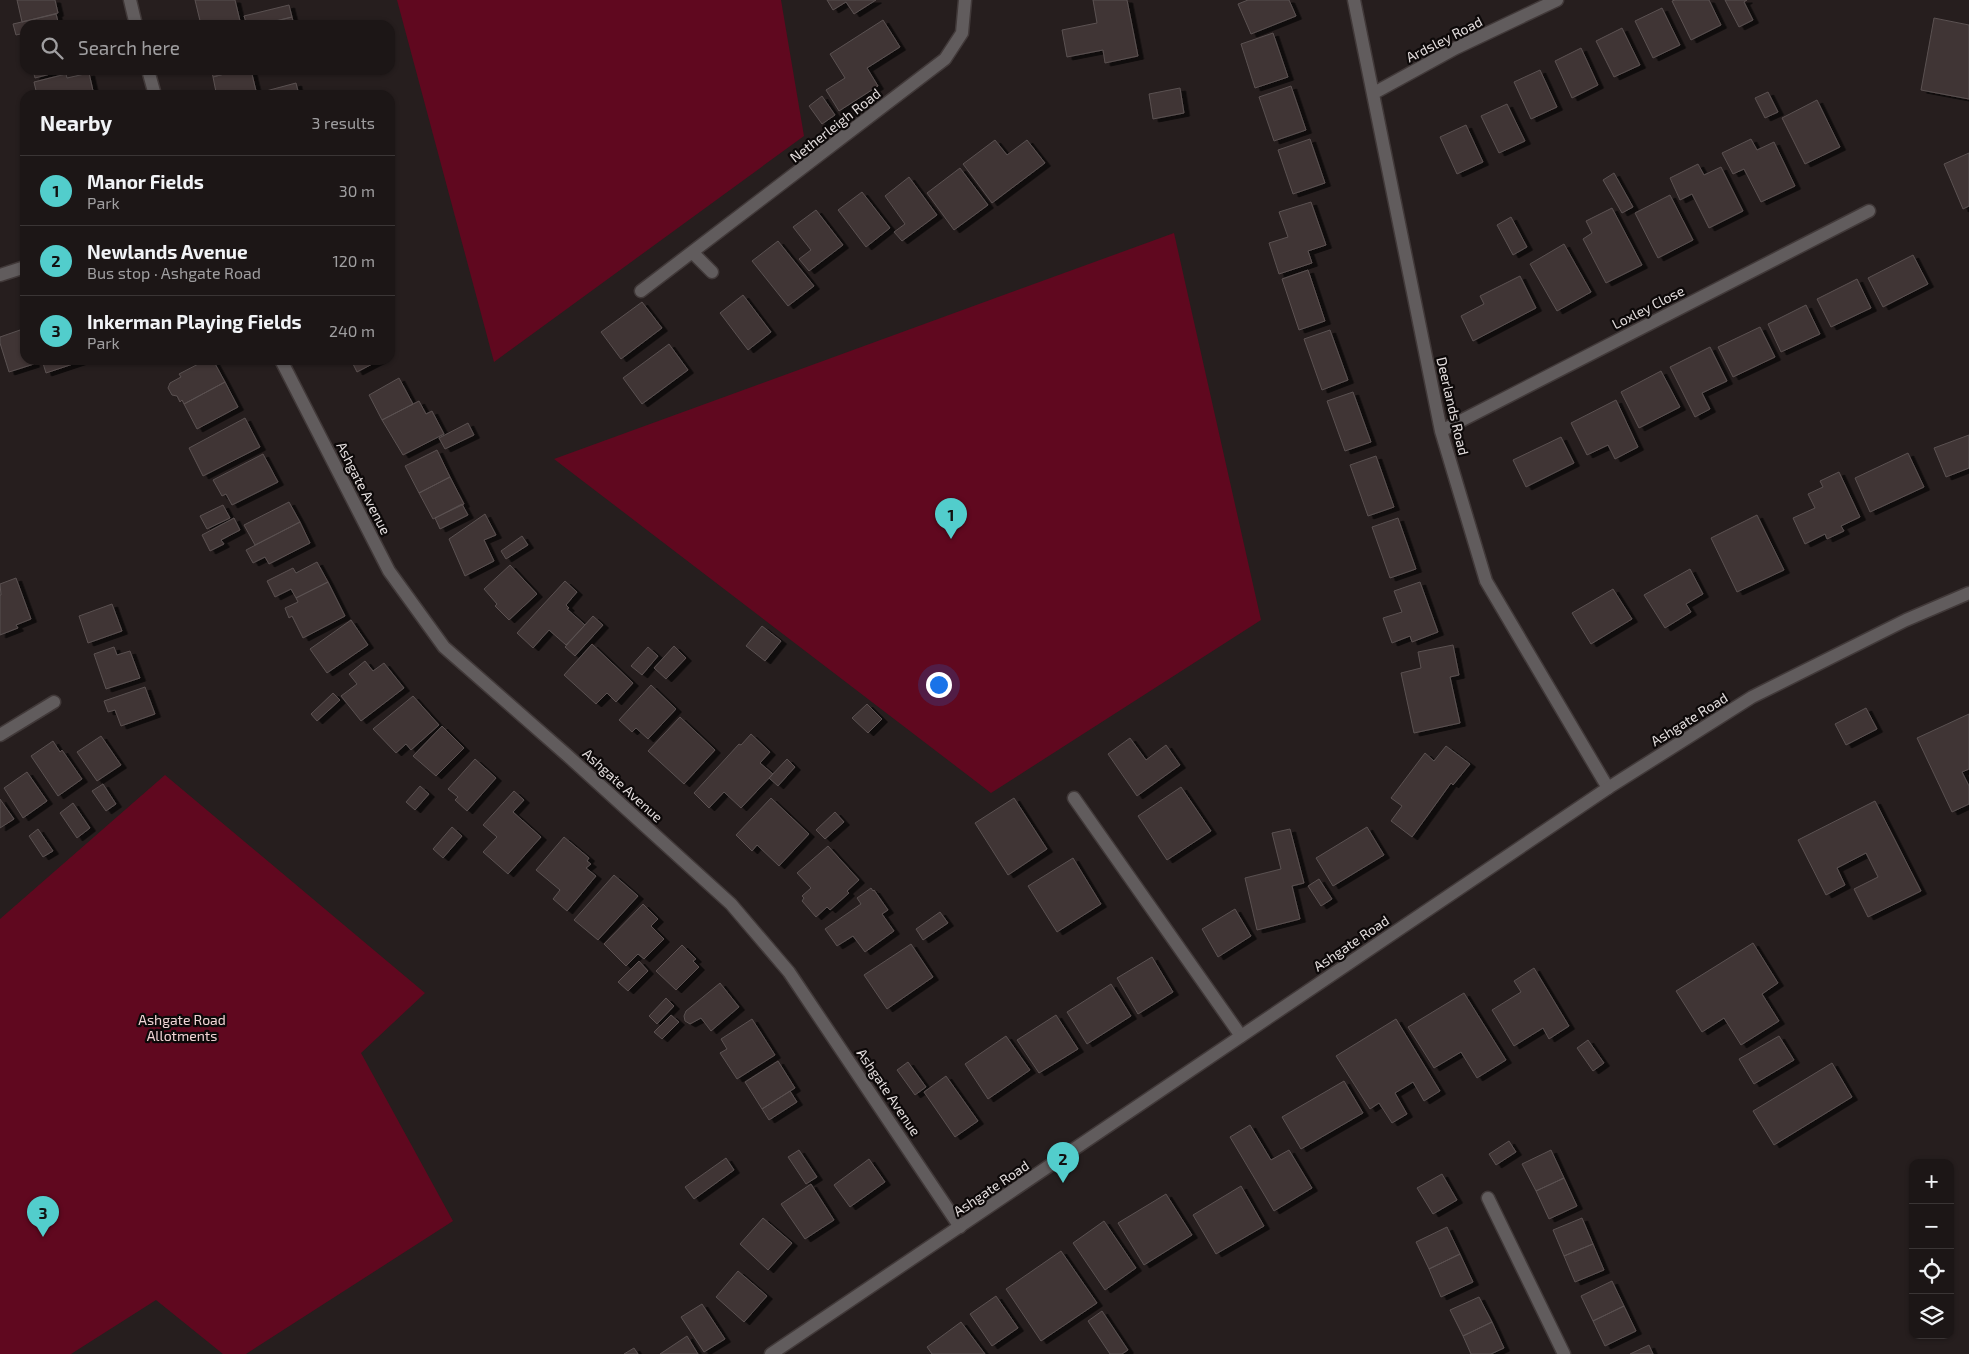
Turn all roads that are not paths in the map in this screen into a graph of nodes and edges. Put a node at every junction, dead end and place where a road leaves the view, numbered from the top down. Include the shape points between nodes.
1 (130, 0) edge
2 (966, 0) edge
3 (1354, 0) edge
4 (1557, 0) edge
5 (135, 20) edge
6 (149, 75) edge
7 (154, 90) edge
8 (1374, 93) junction
9 (1869, 211) dead end
10 (693, 253) junction
11 (20, 269) edge
12 (712, 272) dead end
13 (0, 275) edge
14 (641, 292) dead end
15 (284, 365) edge
16 (1440, 431) junction
17 (1969, 593) edge
18 (54, 702) dead end
19 (0, 735) edge
20 (1608, 788) junction
21 (1074, 798) dead end
22 (1241, 1036) junction
23 (1488, 1198) dead end
24 (960, 1227) junction
25 (771, 1354) edge
26 (1564, 1354) edge

1 - 5 street
2 - 10 street, Netherleigh Road via 962,33 945,60
3 - 8 street, Deerlands Road
4 - 8 street, Ardsley Road via 1456,48
6 - 7 street
8 - 16 street, Deerlands Road
9 - 16 street, Loxley Close
10 - 12 street
10 - 14 street, Netherleigh Road
11 - 13 street
15 - 24 street, Ashgate Avenue via 389,571 444,647 731,904 789,972
16 - 20 street, Deerlands Road via 1486,581
17 - 20 street, Ashgate Road via 1906,620 1752,697
18 - 19 street
20 - 22 street, Ashgate Road
21 - 22 street
22 - 24 street, Ashgate Road
23 - 26 street
24 - 25 street, Ashgate Road

